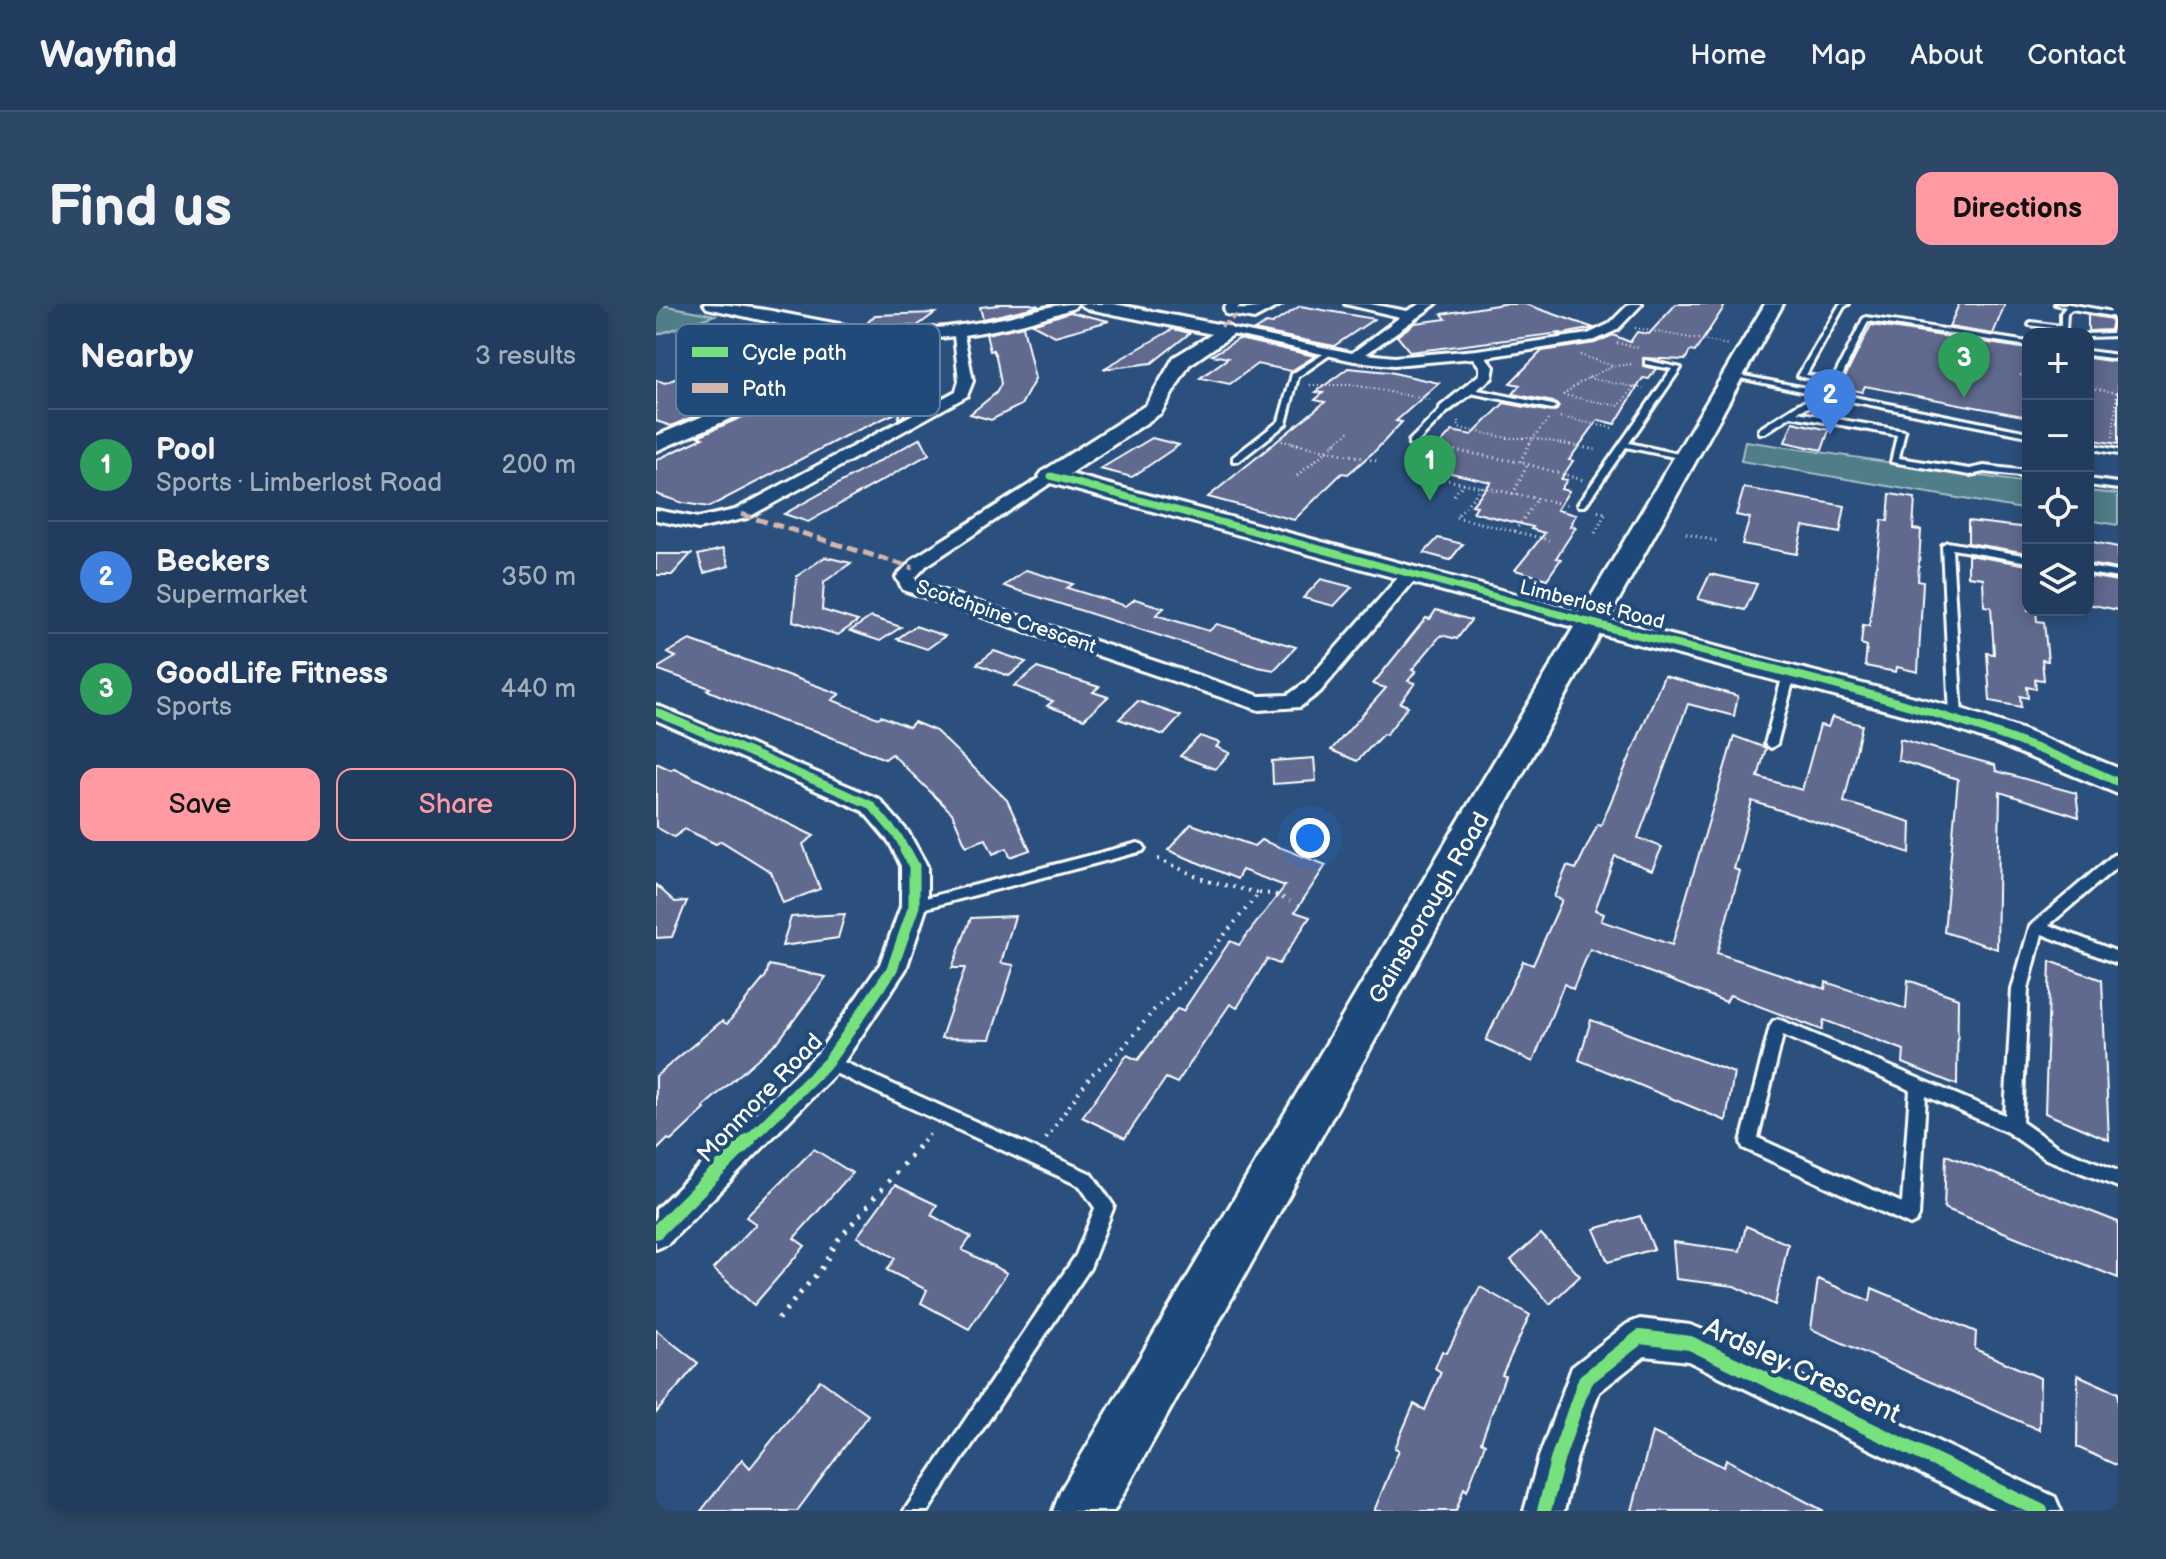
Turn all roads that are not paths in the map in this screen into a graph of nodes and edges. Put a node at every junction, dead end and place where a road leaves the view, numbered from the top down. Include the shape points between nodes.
1 (716, 304) edge
2 (1068, 304) edge
3 (1088, 304) edge
4 (1236, 304) edge
5 (1276, 304) edge
6 (1351, 304) edge
7 (1430, 304) edge
8 (1636, 304) edge
9 (1774, 304) edge
10 (1846, 304) edge
11 (2058, 304) edge
12 (2070, 307) junction
13 (1838, 312) junction
14 (1410, 315) junction
15 (2118, 317) edge
16 (1866, 319) junction
17 (806, 324) edge
18 (2031, 324) dead end
19 (957, 330) junction
20 (940, 331) edge
21 (1228, 332) junction
22 (2094, 335) edge
23 (2022, 343) edge
24 (1330, 352) junction
25 (1477, 354) junction
26 (2094, 354) edge
27 (1354, 357) junction
28 (2118, 357) edge
29 (1644, 363) road end
30 (1734, 376) junction
31 (1835, 382) junction
32 (1468, 390) junction
33 (1829, 395) junction
34 (940, 405) edge
35 (1446, 409) joint
36 (1552, 411) road end
37 (1910, 411) junction
38 (1790, 413) junction
39 (720, 416) edge
40 (920, 416) edge
41 (1762, 431) dead end
42 (1902, 433) junction
43 (2022, 433) edge
44 (656, 444) edge
45 (1416, 444) road end
46 (1623, 444) junction
47 (2094, 447) edge
48 (2114, 451) edge
49 (1688, 457) junction
50 (1236, 459) dead end
51 (2022, 473) edge
52 (1051, 476) junction
53 (2094, 483) edge
54 (2118, 486) edge
55 (1580, 506) road end
56 (656, 515) edge
57 (2022, 558) edge
58 (2094, 571) edge
59 (2118, 575) edge
60 (1409, 576) junction
61 (1593, 624) junction
62 (1789, 674) junction
63 (656, 712) edge
64 (1956, 717) junction
65 (1771, 744) dead end
66 (2118, 782) edge
67 (1138, 848) road end
68 (2118, 859) edge
69 (914, 906) junction
70 (2037, 926) junction
71 (2118, 958) edge
72 (828, 1062) junction
73 (1918, 1087) junction
74 (2013, 1126) junction
75 (2118, 1179) edge
76 (656, 1232) edge
77 (915, 1511) edge
78 (1082, 1511) edge
79 (1544, 1511) edge
80 (2041, 1511) edge

1 - 17 street
2 - 19 street
3 - 21 street
4 - 5 street via 1230,311 1250,315
6 - 14 street
7 - 14 street
8 - 25 street via 1613,327 1591,337
9 - 30 street, Gainsborough Road
10 - 13 lane
11 - 12 lane
12 - 15 lane
12 - 18 lane via 2064,313 2067,330
13 - 16 lane
13 - 31 lane via 1802,376
14 - 27 street
15 - 22 lane via 2115,335
16 - 23 lane
16 - 31 lane
19 - 20 street
19 - 34 street via 966,381 962,393
21 - 24 street
21 - 52 street, Scotchpine Crescent via 1181,361 1154,409
24 - 27 street
24 - 50 lane via 1295,376 1283,422
25 - 27 street via 1417,360
25 - 32 street via 1487,375
26 - 28 lane
29 - 46 lane via 1677,368
30 - 33 lane
30 - 49 street, Gainsborough Road
31 - 33 lane
32 - 35 street
32 - 36 lane
33 - 37 lane
33 - 38 lane
35 - 45 lane
37 - 42 lane
37 - 43 lane
38 - 41 lane
38 - 42 lane
39 - 44 street
40 - 56 street via 741,514 690,526
42 - 51 lane via 1894,460 1970,472
46 - 49 lane
46 - 55 lane
47 - 48 lane
49 - 61 street, Gainsborough Road
52 - 60 street, Limberlost Road
52 - 60 street, Scotchpine Crescent via 920,562 905,577 910,586 1259,703 1293,702 1313,687
53 - 54 lane
57 - 64 lane via 1947,545
58 - 59 lane
60 - 61 street, Limberlost Road
61 - 62 street, Limberlost Road
61 - 78 street, Gainsborough Road
62 - 64 street, Limberlost Road
62 - 65 lane
63 - 69 street, Monmore Road via 871,805 914,866
64 - 66 street, Limberlost Road via 2077,761
67 - 69 lane
68 - 70 lane
69 - 72 street, Monmore Road via 892,969
70 - 71 lane
70 - 74 lane via 2020,989
72 - 76 street, Monmore Road
72 - 77 lane via 1086,1180 1105,1206 1083,1261
73 - 73 lane via 1778,1026 1749,1142 1910,1216
73 - 74 lane
74 - 75 lane via 2052,1153
79 - 80 street, Ardsley Crescent via 1585,1380 1640,1337 1690,1343

